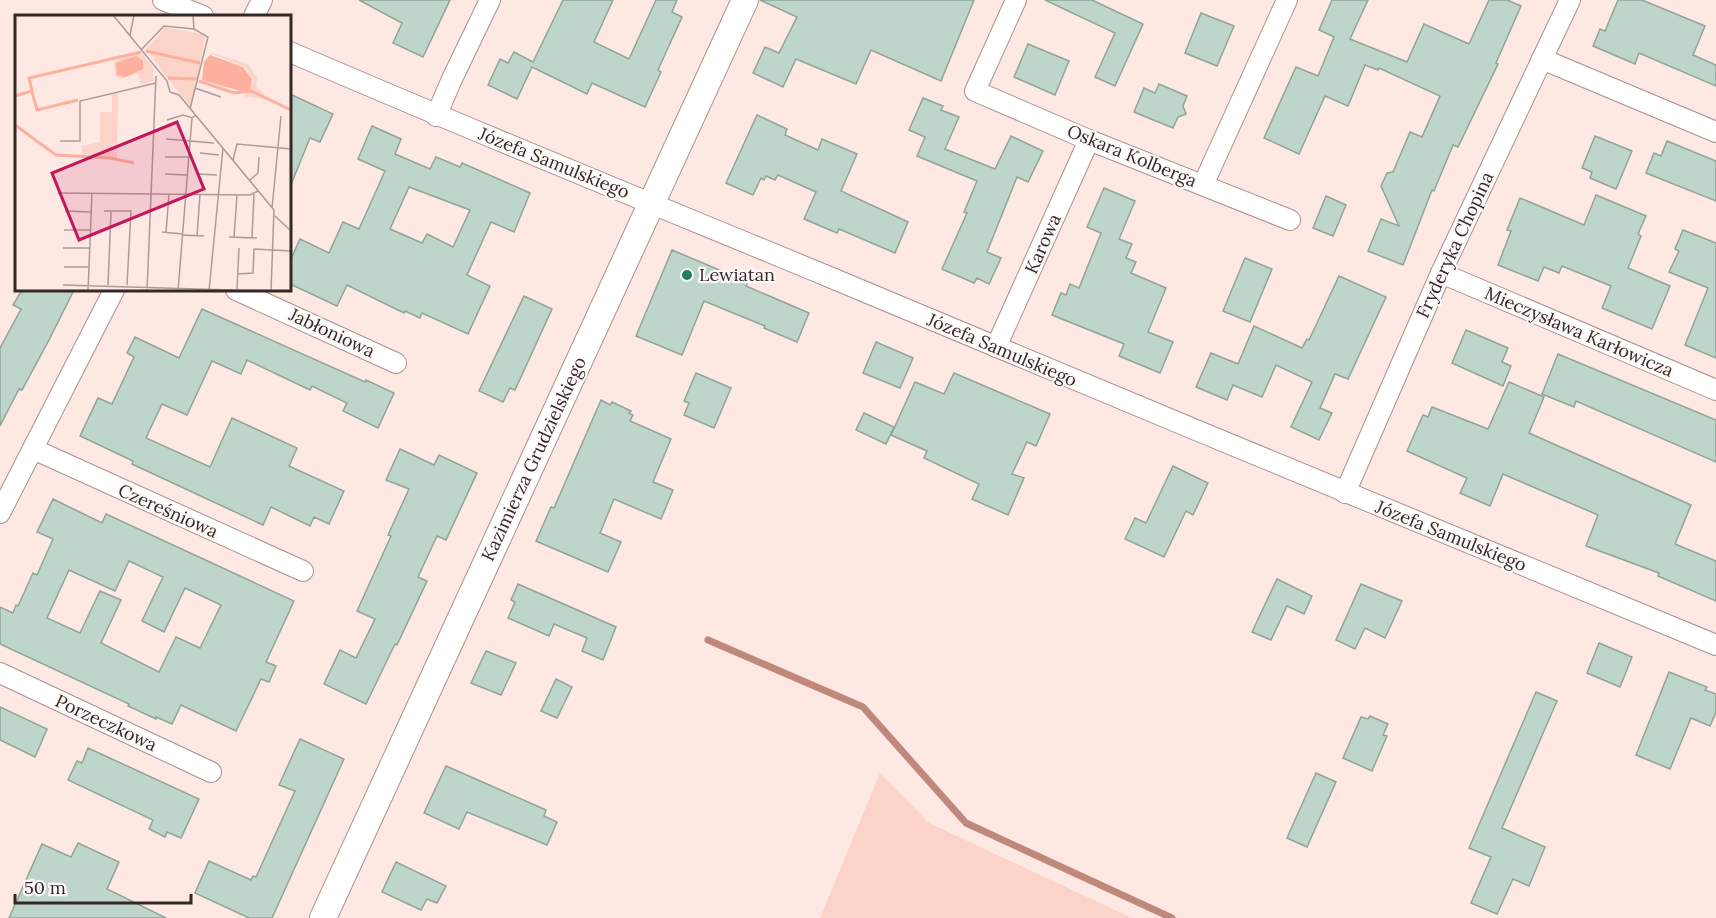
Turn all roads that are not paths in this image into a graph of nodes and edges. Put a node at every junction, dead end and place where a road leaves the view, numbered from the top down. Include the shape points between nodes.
1 (163, 0) edge
2 (262, 0) edge
3 (490, 0) edge
4 (745, 0) edge
5 (1016, 0) edge
6 (1287, 0) edge
7 (1570, 0) edge
8 (200, 15) edge
9 (254, 15) edge
10 (291, 52) edge
11 (1542, 59) junction
12 (436, 116) junction
13 (1716, 132) edge
14 (1089, 140) junction
15 (1203, 185) junction
16 (651, 203) junction
17 (1290, 220) dead end
18 (1441, 273) junction
19 (113, 291) edge
20 (238, 291) edge
21 (996, 347) junction
22 (396, 363) dead end
23 (1716, 390) edge
24 (33, 449) junction
25 (1345, 492) junction
26 (0, 513) edge
27 (303, 571) dead end
28 (1716, 645) edge
29 (0, 673) edge
30 (211, 772) dead end
31 (323, 918) edge

1 - 8 street
2 - 9 street
3 - 12 street
4 - 16 street, Kazimierza Grudzielskiego
5 - 14 street, Oskara Kolberga via 975,91
6 - 15 street
7 - 11 street, Fryderyka Chopina
10 - 12 street, Józefa Samulskiego
11 - 13 street
11 - 18 street, Fryderyka Chopina
12 - 16 street, Józefa Samulskiego
14 - 15 street, Oskara Kolberga
14 - 21 street, Karowa
15 - 17 street, Oskara Kolberga
16 - 21 street, Józefa Samulskiego
16 - 31 street, Kazimierza Grudzielskiego
18 - 23 street, Mieczysława Karłowicza
18 - 25 street, Fryderyka Chopina
19 - 24 street
20 - 22 street, Jabłoniowa
21 - 25 street, Józefa Samulskiego
24 - 26 street
24 - 27 street, Czereśniowa
25 - 28 street, Józefa Samulskiego
29 - 30 street, Porzeczkowa

